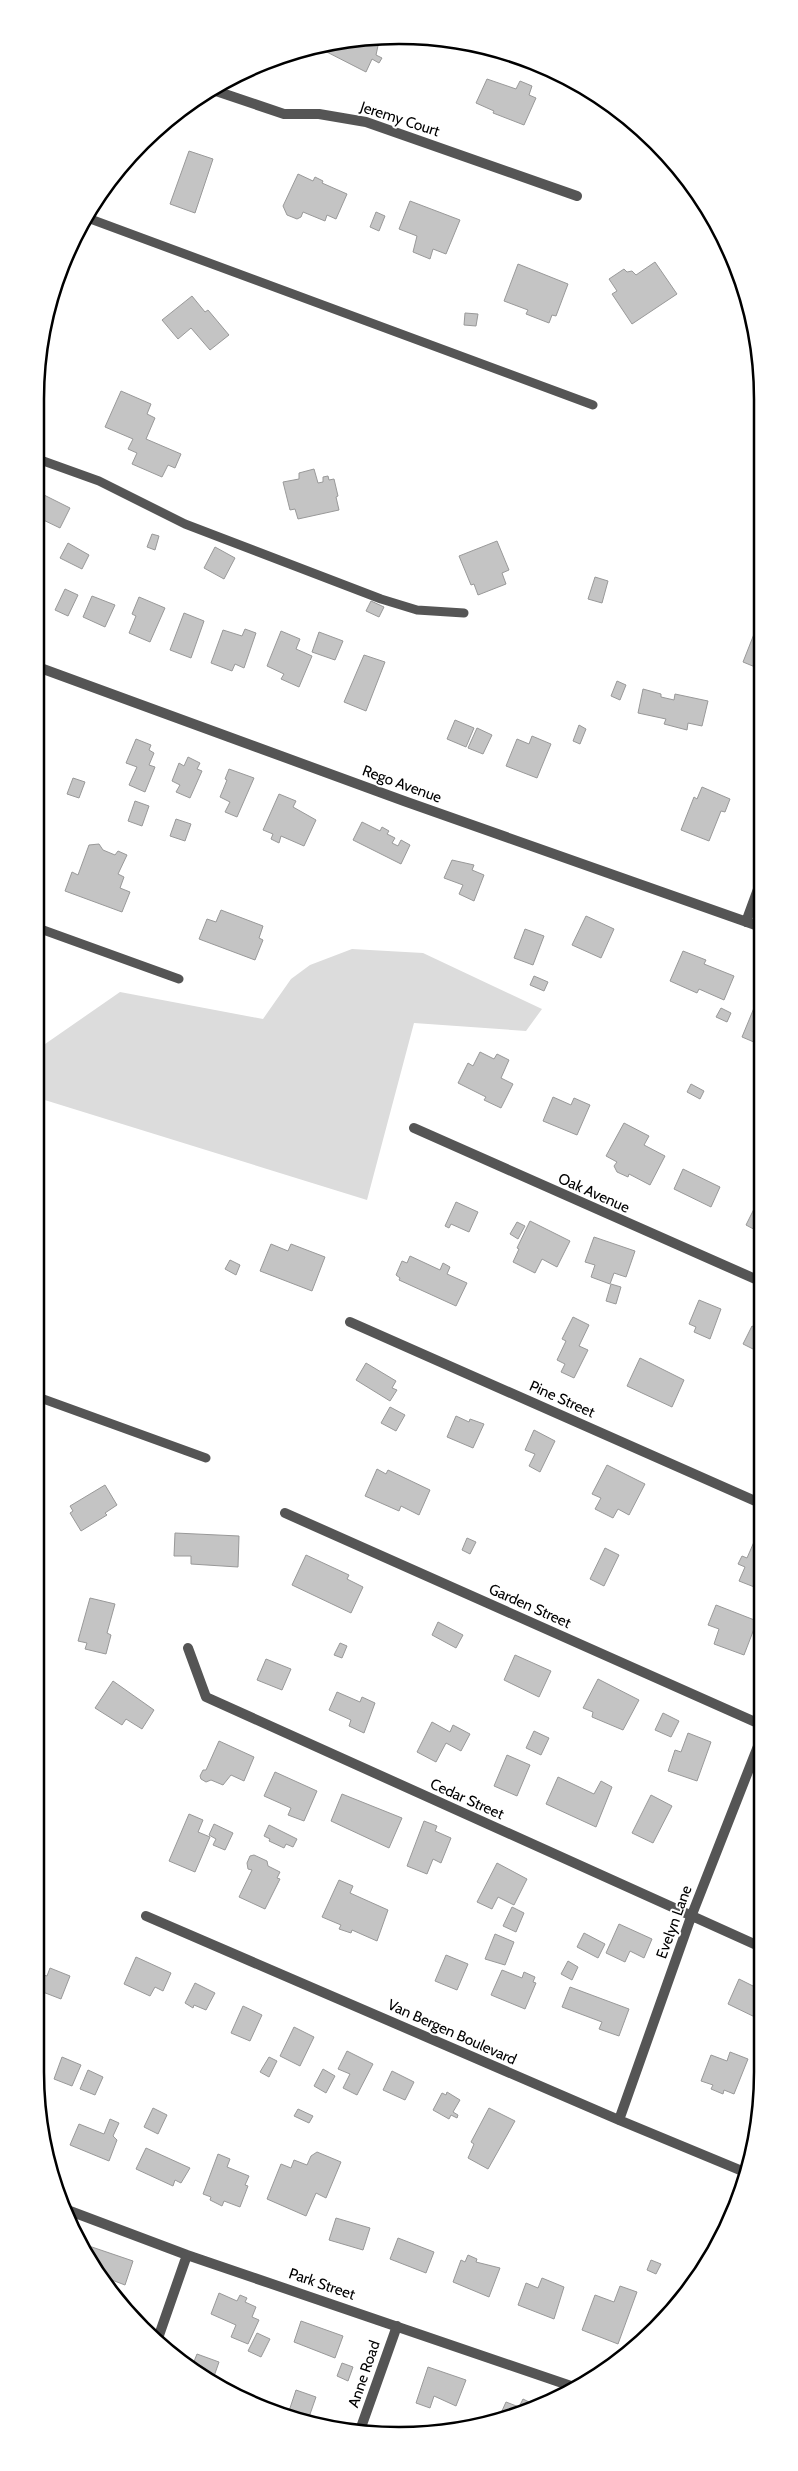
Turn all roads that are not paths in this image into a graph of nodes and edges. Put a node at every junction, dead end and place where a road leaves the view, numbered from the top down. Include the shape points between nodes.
1 (219, 92) edge
2 (577, 196) dead end
3 (92, 219) edge
4 (593, 405) dead end
5 (44, 461) edge
6 (464, 613) dead end
7 (44, 669) edge
8 (754, 900) edge
9 (746, 922) junction
10 (754, 925) edge
11 (44, 930) edge
12 (179, 979) dead end
13 (414, 1128) dead end
14 (754, 1278) edge
15 (350, 1322) dead end
16 (44, 1399) edge
17 (206, 1458) dead end
18 (754, 1500) edge
19 (285, 1513) dead end
20 (188, 1648) dead end
21 (754, 1721) edge
22 (754, 1756) edge
23 (146, 1916) dead end
24 (691, 1917) junction
25 (754, 1944) edge
26 (619, 2120) junction
27 (740, 2170) edge
28 (73, 2212) edge
29 (187, 2254) junction
30 (397, 2326) junction
31 (159, 2334) edge
32 (568, 2385) edge
33 (362, 2425) edge

1 - 2 street, Jeremy Court via 284,114 319,114 366,122
3 - 4 lane
5 - 6 lane via 99,481 185,524 381,599 417,610
7 - 9 street, Rego Avenue
8 - 9 street
9 - 10 street, Rego Avenue
11 - 12 lane
13 - 14 street, Oak Avenue
15 - 18 street, Pine Street
16 - 17 lane
19 - 21 street, Garden Street
20 - 24 street, Cedar Street via 206,1697
22 - 24 street, Evelyn Lane
23 - 26 street, Van Bergen Boulevard
24 - 25 street, Cedar Street
24 - 26 street, Evelyn Lane
26 - 27 street, Van Bergen Boulevard
28 - 29 street, Park Street
29 - 30 street, Park Street
29 - 31 street
30 - 32 street, Park Street
30 - 33 street, Anne Road

